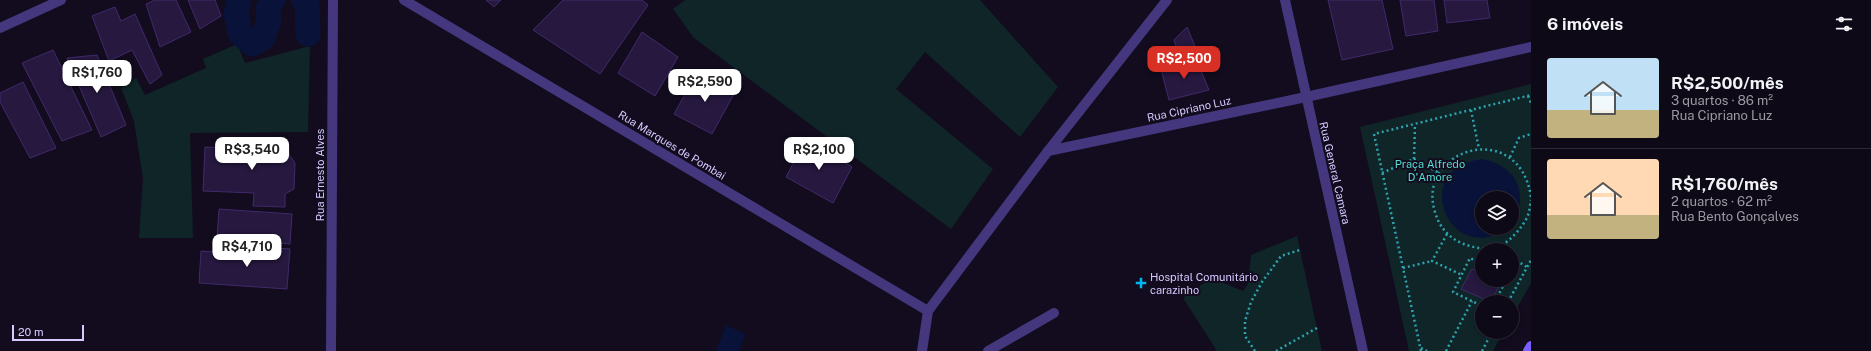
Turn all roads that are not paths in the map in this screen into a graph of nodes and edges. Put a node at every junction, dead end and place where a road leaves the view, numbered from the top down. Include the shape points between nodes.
1 (61, 0) edge
2 (333, 0) edge
3 (404, 0) edge
4 (1167, 0) edge
5 (1285, 0) edge
6 (0, 28) edge
7 (1531, 48) edge
8 (1306, 97) junction
9 (1048, 151) junction
10 (928, 311) junction
11 (1054, 313) dead end
12 (1531, 346) edge
13 (331, 351) edge
14 (922, 351) edge
15 (988, 351) edge
16 (1363, 351) edge
17 (1528, 351) edge

1 - 6 street
2 - 13 street, Rua Ernesto Alves
3 - 10 street, Rua Marques de Pombai
4 - 9 street
5 - 8 street, Rua General Camara
7 - 8 street, Rua Cipriano Luz
8 - 9 street, Rua Cipriano Luz
8 - 16 street, Rua General Camara
9 - 10 street
10 - 14 street
11 - 15 street
12 - 17 main road

